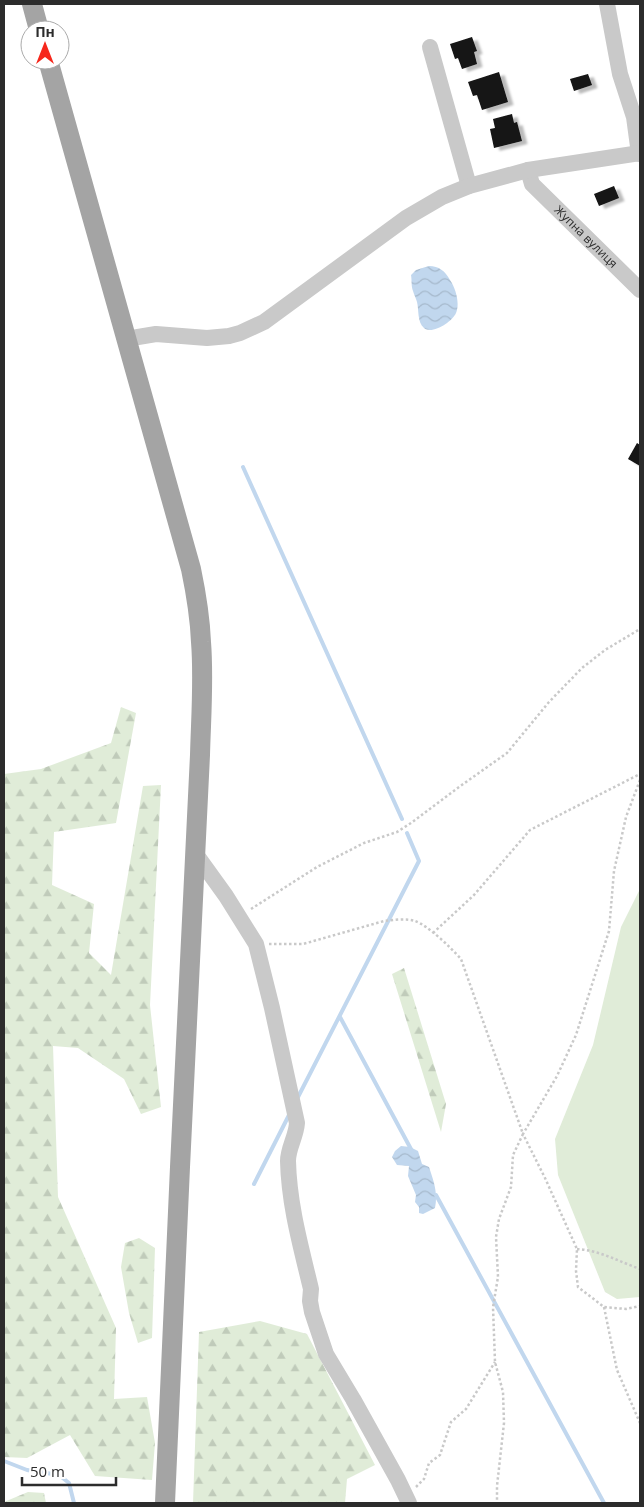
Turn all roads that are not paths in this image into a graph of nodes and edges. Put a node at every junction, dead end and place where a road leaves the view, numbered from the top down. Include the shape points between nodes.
1 (32, 4) edge
2 (607, 4) edge
3 (36, 20) edge
4 (430, 46) dead end
5 (51, 70) edge
6 (640, 154) edge
7 (530, 177) junction
8 (469, 186) junction
9 (640, 290) edge
10 (126, 339) junction
11 (195, 854) junction
12 (411, 1497) edge
13 (165, 1503) edge

1 - 3 main road
2 - 6 street
4 - 8 street
5 - 10 main road
6 - 7 street
7 - 8 street
7 - 9 street, Жупна вулиця
8 - 10 street via 406,218 251,329 217,338 156,334
10 - 11 main road via 191,569 198,605 202,691
11 - 12 street via 256,944 297,1124 288,1162 292,1207 311,1289 312,1312 326,1354
11 - 13 main road

